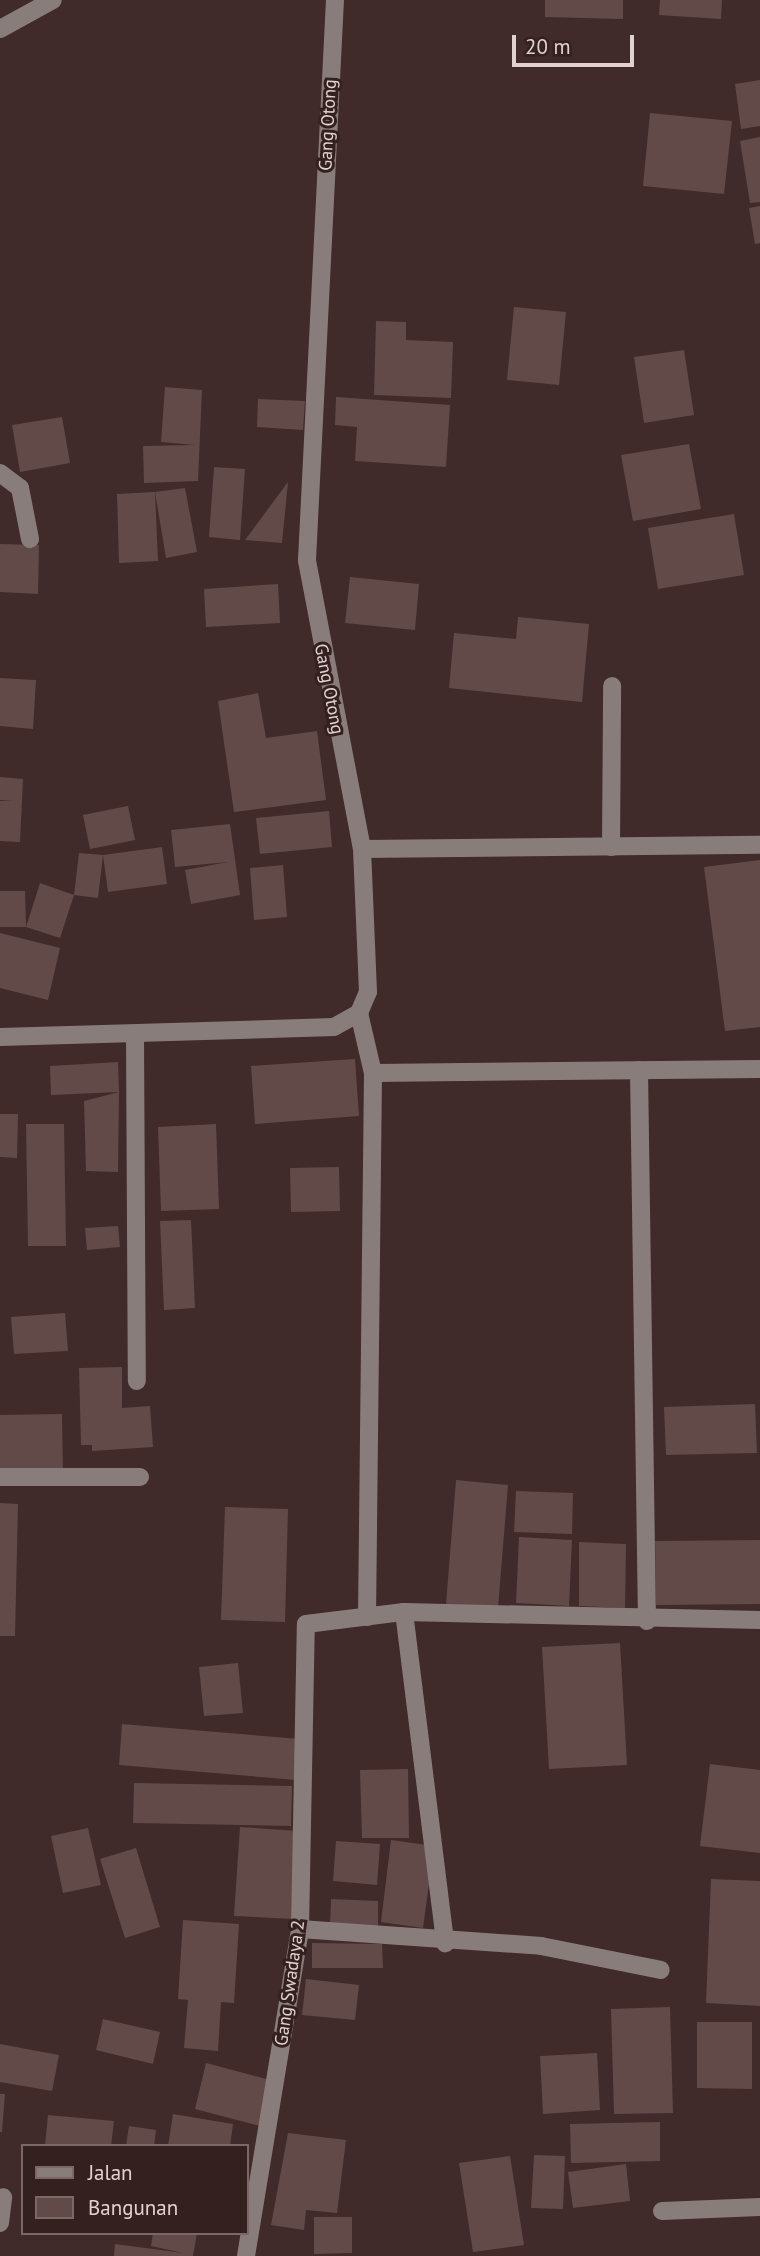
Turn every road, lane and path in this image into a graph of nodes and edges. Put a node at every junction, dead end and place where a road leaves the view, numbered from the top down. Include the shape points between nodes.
1 (52, 0) edge
2 (335, 0) edge
3 (0, 29) edge
4 (0, 473) edge
5 (30, 539) dead end
6 (612, 686) dead end
7 (760, 845) edge
8 (611, 847) junction
9 (362, 849) junction
10 (359, 1013) junction
11 (135, 1034) junction
12 (0, 1037) edge
13 (760, 1069) edge
14 (639, 1070) junction
15 (373, 1073) junction
16 (137, 1381) dead end
17 (0, 1477) edge
18 (140, 1477) dead end
19 (404, 1612) junction
20 (367, 1617) junction
21 (760, 1620) edge
22 (647, 1621) junction
23 (300, 1929) junction
24 (446, 1943) junction
25 (661, 1969) dead end
26 (3, 2197) dead end
27 (760, 2207) edge
28 (662, 2211) dead end
29 (0, 2223) edge
30 (246, 2256) edge

1 - 3 street
2 - 9 street, Gang Otong via 307,560
4 - 5 street via 20,488
6 - 8 street
7 - 8 street
8 - 9 street
9 - 10 street, Gang Otong via 368,992
10 - 11 street via 334,1027
10 - 15 street
11 - 12 street
11 - 16 street
13 - 14 street
14 - 15 street
14 - 22 street
15 - 20 street
17 - 18 street
19 - 20 street
19 - 22 street
19 - 24 street
20 - 23 street, Gang Swadaya 2 via 306,1624
21 - 22 street
23 - 24 street
23 - 30 street, Gang Swadaya 2
24 - 25 street via 541,1946
26 - 29 street
27 - 28 street

